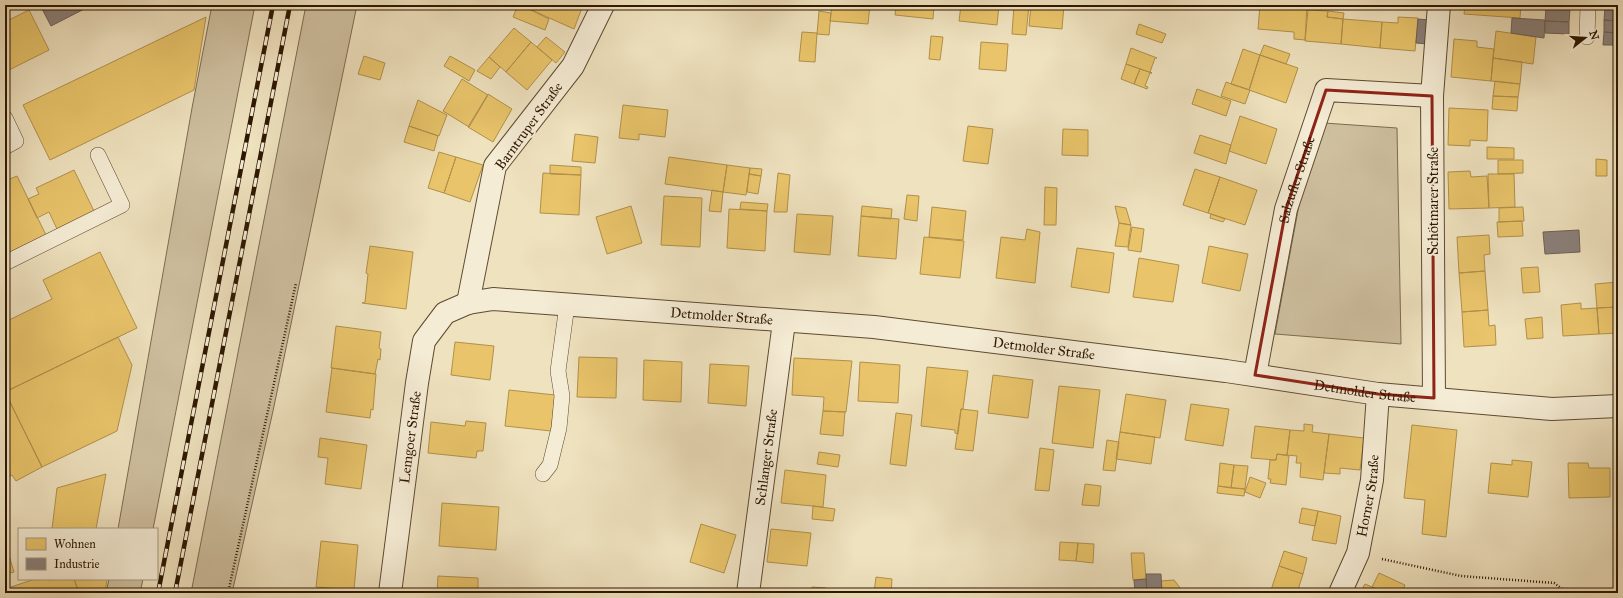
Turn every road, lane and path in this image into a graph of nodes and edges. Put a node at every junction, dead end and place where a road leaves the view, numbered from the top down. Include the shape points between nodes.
1 (603, 5) edge
2 (1439, 5) edge
3 (1588, 5) edge
4 (1587, 37) dead end
5 (1432, 96) junction
6 (5, 118) edge
7 (5, 147) edge
8 (98, 155) dead end
9 (5, 263) edge
10 (296, 283) dead end
11 (468, 303) junction
12 (567, 305) junction
13 (784, 322) junction
14 (1255, 375) junction
15 (1378, 394) junction
16 (1434, 398) junction
17 (1618, 406) edge
18 (543, 474) dead end
19 (1358, 553) junction
20 (228, 593) edge
21 (390, 593) edge
22 (748, 593) edge
23 (1340, 593) edge
24 (1568, 593) edge

1 - 11 street, Barntruper Straße via 573,66 495,166
2 - 5 street, Schötmarer Straße
3 - 4 lane
5 - 14 street, Salzufler Straße via 1326,90 1286,209
5 - 16 street, Schötmarer Straße
6 - 7 lane via 16,141
8 - 9 lane via 122,205
10 - 20 path
11 - 12 street, Detmolder Straße via 493,300
11 - 21 street, Lemgoer Straße via 445,313 424,341
12 - 13 street, Detmolder Straße
12 - 18 lane via 558,371 562,396 559,428 550,465
13 - 14 street, Detmolder Straße via 874,327
13 - 22 street, Schlanger Straße
14 - 15 street, Detmolder Straße
15 - 16 street, Detmolder Straße
15 - 19 street, Horner Straße via 1372,480
16 - 17 street, Detmolder Straße via 1552,409
19 - 23 street, Horner Straße
19 - 24 path via 1461,576 1554,583

